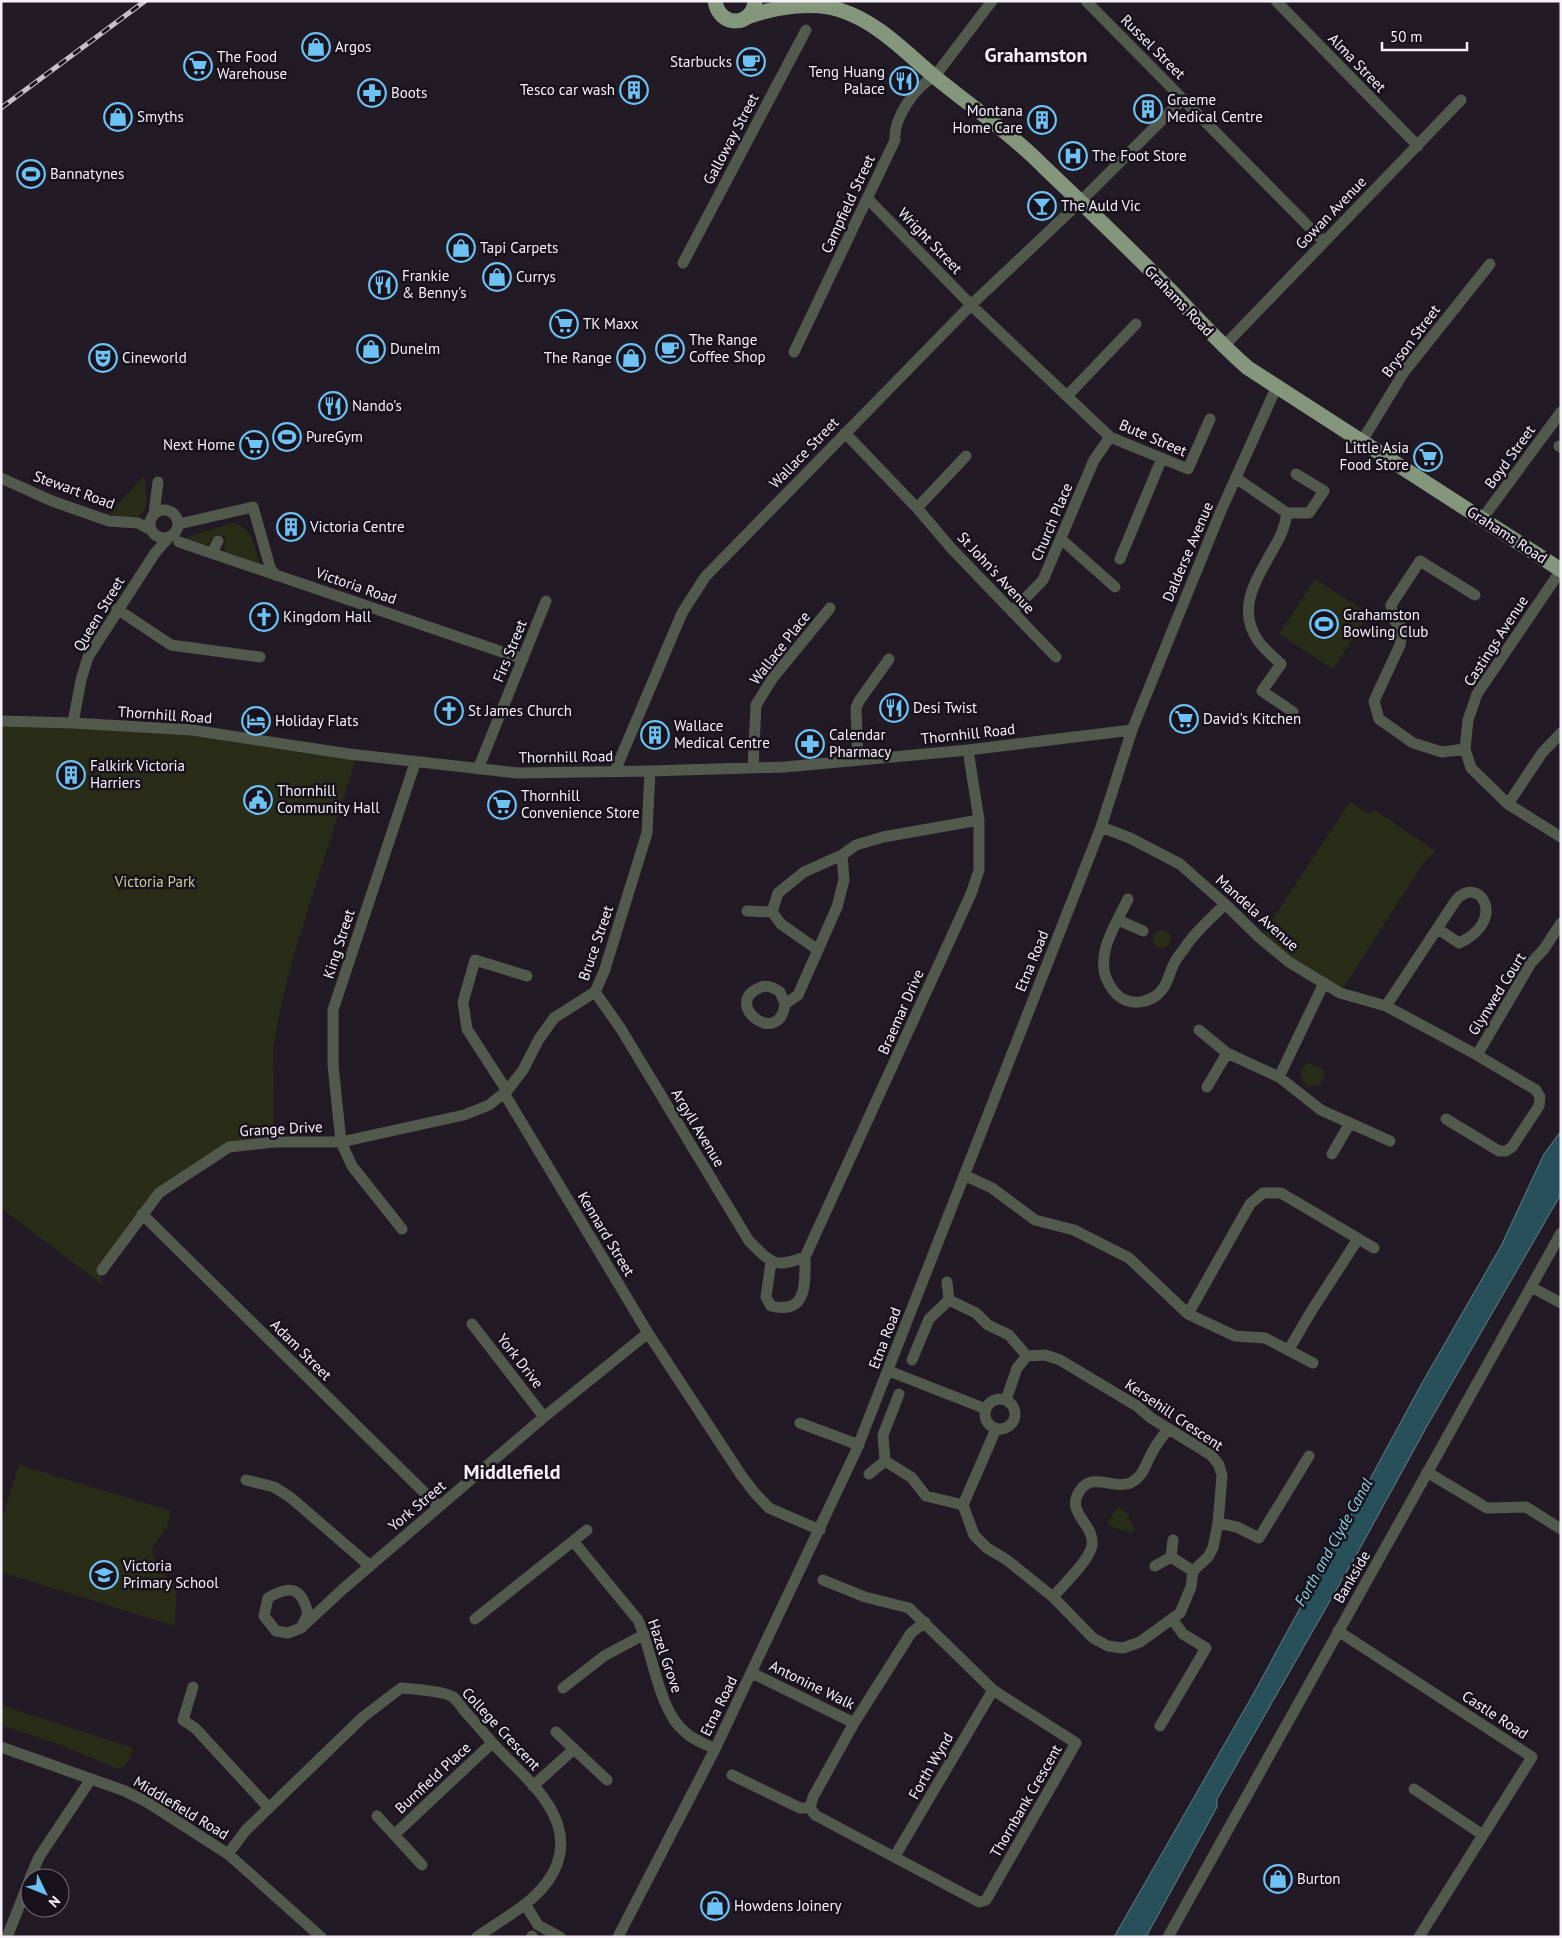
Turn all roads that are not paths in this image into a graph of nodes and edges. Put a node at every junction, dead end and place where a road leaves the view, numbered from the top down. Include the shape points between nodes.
1 (715, 1) edge
2 (755, 1) edge
3 (799, 1) edge
4 (992, 1) edge
5 (1086, 1) edge
6 (1276, 1) edge
7 (820, 6) junction
8 (747, 17) junction
9 (806, 30) dead end
10 (935, 76) junction
11 (1183, 99) junction
12 (1461, 100) dead end
13 (1418, 146) junction
14 (868, 199) junction
15 (1080, 202) junction
16 (1324, 242) junction
17 (683, 262) dead end
18 (1490, 264) dead end
19 (971, 305) junction
20 (1136, 324) dead end
21 (1223, 347) junction
22 (794, 352) dead end
23 (1276, 388) junction
24 (1067, 396) junction
25 (1561, 412) edge
26 (1210, 419) dead end
27 (845, 433) junction
28 (1110, 437) junction
29 (1362, 441) junction
30 (966, 456) dead end
31 (1162, 458) junction
32 (1296, 474) dead end
33 (1, 478) edge
34 (1236, 478) junction
35 (917, 508) junction
36 (171, 511) junction
37 (1287, 513) junction
38 (1482, 519) junction
39 (152, 524) junction
40 (178, 524) junction
41 (1061, 539) junction
42 (174, 540) junction
43 (218, 542) dead end
44 (154, 553) junction
45 (212, 553) junction
46 (1120, 559) dead end
47 (1561, 570) edge
48 (276, 575) junction
49 (1114, 587) dead end
50 (1475, 595) dead end
51 (546, 601) dead end
52 (830, 608) dead end
53 (117, 609) junction
54 (1012, 612) junction
55 (260, 657) dead end
56 (1056, 657) dead end
57 (523, 659) junction
58 (889, 659) dead end
59 (1293, 712) dead end
60 (1, 721) edge
61 (73, 723) junction
62 (1132, 730) junction
63 (1561, 732) edge
64 (1466, 749) junction
65 (968, 750) junction
66 (858, 760) junction
67 (415, 762) junction
68 (753, 768) junction
69 (478, 769) junction
70 (615, 771) junction
71 (650, 771) junction
72 (1508, 804) junction
73 (979, 820) junction
74 (1101, 828) junction
75 (1561, 837) edge
76 (842, 855) junction
77 (1128, 899) dead end
78 (1225, 904) junction
79 (747, 911) dead end
80 (772, 912) junction
81 (1118, 920) junction
82 (1438, 929) junction
83 (1559, 930) edge
84 (1143, 931) dead end
85 (818, 950) junction
86 (527, 976) dead end
87 (1324, 983) junction
88 (595, 992) junction
89 (785, 1004) dead end
90 (1386, 1006) junction
91 (1199, 1030) dead end
92 (1227, 1053) junction
93 (1477, 1054) junction
94 (1279, 1077) junction
95 (1207, 1087) dead end
96 (506, 1092) junction
97 (1446, 1119) dead end
98 (1350, 1123) junction
99 (1390, 1140) dead end
100 (341, 1142) junction
101 (1332, 1154) dead end
102 (964, 1175) junction
103 (142, 1214) junction
104 (402, 1229) dead end
105 (1561, 1232) edge
106 (1358, 1238) junction
107 (1374, 1248) dead end
108 (805, 1257) junction
109 (771, 1262) junction
110 (102, 1270) dead end
111 (947, 1282) dead end
112 (1531, 1287) junction
113 (949, 1300) junction
114 (1561, 1302) edge
115 (1188, 1314) junction
116 (472, 1324) dead end
117 (648, 1333) junction
118 (1289, 1350) junction
119 (1027, 1356) junction
120 (912, 1360) dead end
121 (1313, 1363) dead end
122 (889, 1371) junction
123 (899, 1394) dead end
124 (1006, 1400) junction
125 (986, 1408) junction
126 (544, 1417) junction
127 (800, 1423) dead end
128 (996, 1429) junction
129 (1168, 1429) junction
130 (859, 1445) junction
131 (1309, 1456) dead end
132 (885, 1461) junction
133 (1427, 1472) junction
134 (869, 1474) dead end
135 (246, 1480) dead end
136 (963, 1505) junction
137 (439, 1507) junction
138 (1218, 1523) junction
139 (1561, 1529) edge
140 (587, 1530) dead end
141 (820, 1530) junction
142 (1173, 1540) dead end
143 (573, 1541) junction
144 (1172, 1557) junction
145 (370, 1566) junction
146 (1155, 1566) dead end
147 (1193, 1571) junction
148 (823, 1580) dead end
149 (1053, 1596) junction
150 (475, 1619) dead end
151 (1172, 1619) junction
152 (925, 1622) junction
153 (301, 1628) dead end
154 (1338, 1631) junction
155 (645, 1634) junction
156 (752, 1673) junction
157 (193, 1687) dead end
158 (563, 1688) dead end
159 (992, 1690) junction
160 (854, 1723) junction
161 (1160, 1726) dead end
162 (556, 1732) dead end
163 (492, 1742) junction
164 (1, 1747) edge
165 (574, 1749) junction
166 (715, 1749) junction
167 (732, 1775) dead end
168 (91, 1779) junction
169 (607, 1780) dead end
170 (533, 1786) junction
171 (1414, 1789) dead end
172 (269, 1808) junction
173 (810, 1808) junction
174 (377, 1816) dead end
175 (394, 1835) junction
176 (1483, 1835) junction
177 (228, 1854) junction
178 (895, 1856) junction
179 (422, 1865) dead end
180 (34, 1868) edge
181 (20, 1904) edge
182 (525, 1904) junction
183 (7, 1937) edge
184 (320, 1937) edge
185 (476, 1937) edge
186 (560, 1937) edge
187 (618, 1937) edge
188 (1168, 1937) edge
189 (1419, 1937) edge

1 - 8 main road, Grahams Road via 716,9 728,20
2 - 8 main road
3 - 7 main road, Grahams Road
4 - 10 street, Campfield Street
5 - 11 street, Russel Street
6 - 13 street, Alma Street
7 - 8 main road, Grahams Road via 781,7
7 - 10 main road, Grahams Road via 841,10 868,22
9 - 17 street, Galloway Street
10 - 14 street, Campfield Street via 924,81 908,101 895,132 895,140
10 - 15 main road, Grahams Road via 1003,130
11 - 15 street, Wallace Street
11 - 16 street, Russel Street
12 - 13 street, Gowan Avenue
13 - 16 street, Gowan Avenue
14 - 19 street, Wright Street
14 - 22 street, Campfield Street
15 - 19 street, Wallace Street
15 - 21 main road, Grahams Road
16 - 21 street, Gowan Avenue
18 - 29 street, Bryson Street via 1404,372
19 - 24 street, Bute Street
19 - 27 street, Wallace Street
20 - 24 street
21 - 23 main road, Grahams Road
23 - 29 main road, Grahams Road
23 - 34 street, Dalderse Avenue
24 - 28 street, Bute Street
25 - 38 street, Boyd Street
26 - 31 street, Bute Street via 1188,469
27 - 35 street, St John's Avenue
27 - 70 street, Wallace Street via 705,577 682,613
28 - 31 street, Bute Street
28 - 41 street, Church Place via 1094,460
29 - 38 main road, Grahams Road
30 - 35 street
31 - 46 street
32 - 37 street via 1324,491 1309,513
33 - 39 street, Stewart Road via 52,501 110,521
34 - 37 street
34 - 62 street, Dalderse Avenue
35 - 54 street, St John's Avenue
36 - 39 street via 162,510
36 - 39 street via 158,482
36 - 40 street
37 - 59 street via 1285,528 1253,586 1248,615 1260,644 1281,664 1262,691
38 - 47 main road, Grahams Road
39 - 42 street via 162,538
39 - 44 street
40 - 42 street, Queen Street
40 - 48 street via 253,507 270,566
41 - 49 street
41 - 54 street, Church Place via 1044,580
42 - 44 street, Queen Street
42 - 45 street, Victoria Road
43 - 45 street
44 - 53 street, Queen Street
45 - 48 street, Victoria Road
47 - 64 street, Castings Avenue via 1477,694 1468,720
48 - 57 street, Victoria Road
50 - 64 street via 1420,561 1391,605 1394,620 1402,628 1400,646 1374,701 1379,719 1414,743 1442,752
51 - 57 street, Firs Street
52 - 68 street, Wallace Place via 772,679 756,705
53 - 55 street via 171,645
53 - 61 street, Queen Street via 88,657
54 - 56 street, St John's Avenue
57 - 69 street, Firs Street
58 - 66 street via 856,708
60 - 61 street, Thornhill Road
61 - 67 street, Thornhill Road via 192,730
62 - 65 street, Thornhill Road
62 - 74 street, Etna Road
63 - 72 street via 1542,753
64 - 72 street, Castings Avenue via 1471,768
65 - 66 street, Thornhill Road
65 - 73 street, Braemar Drive
66 - 68 street, Thornhill Road
67 - 69 street, Thornhill Road
67 - 100 street, King Street via 333,1010 333,1065
68 - 71 street, Thornhill Road
69 - 70 street, Thornhill Road via 518,773
70 - 71 street, Thornhill Road
71 - 88 street, Bruce Street via 647,833
72 - 75 street, Castings Avenue
73 - 76 street via 883,837 856,845
73 - 108 street, Braemar Drive via 979,870 971,894
74 - 78 street, Mandela Avenue via 1130,838 1180,864
74 - 102 street, Etna Road
76 - 80 street via 804,872 778,893
76 - 85 street via 844,880 837,907
77 - 81 street
78 - 81 street via 1185,946 1159,994 1137,1002 1118,996 1106,979 1103,968 1104,953
78 - 87 street, Mandela Avenue via 1289,962
79 - 80 street
80 - 85 street via 781,924
81 - 84 street
82 - 82 street via 1461,894 1469,892 1484,901 1486,916 1472,937 1459,943
82 - 90 street
83 - 93 street, Glynwed Court via 1532,963
85 - 89 street via 798,995
86 - 96 street, Kennard Street via 475,960 463,1002 467,1029
87 - 90 street, Mandela Avenue via 1340,993
87 - 94 street
88 - 96 street, Bruce Street via 554,1018
88 - 109 street, Argyll Avenue via 621,1029 749,1241
90 - 93 street, Mandela Avenue
91 - 92 street
92 - 94 street
92 - 95 street
93 - 97 street, Glynwed Court via 1536,1090 1540,1097 1539,1106 1506,1151 1498,1151
94 - 98 street via 1321,1110
96 - 100 street, Grange Drive via 464,1115
96 - 117 street, Kennard Street
98 - 99 street
98 - 101 street
100 - 103 street, Grange Drive via 274,1142 229,1148 159,1193
100 - 104 street, King Street via 352,1166
102 - 115 street via 992,1188 1035,1220 1074,1230 1129,1258
102 - 122 street, Etna Road
103 - 110 street, Grange Drive
103 - 137 street, Adam Street
105 - 112 street, Bankside
106 - 107 street
106 - 115 street via 1281,1194 1264,1193 1250,1204
106 - 118 street
108 - 109 street via 787,1264
108 - 109 street via 805,1286 796,1304 785,1310 771,1306 766,1296
111 - 113 street
112 - 114 street
112 - 133 street, Bankside
113 - 119 street via 1009,1335
113 - 120 street via 929,1319
115 - 118 street via 1235,1336 1265,1338
116 - 126 street, York Drive
117 - 126 street, York Street
117 - 141 street, Kennard Street via 754,1492 769,1508
118 - 121 street
119 - 124 street via 1017,1368
119 - 129 street, Kersehill Crescent via 1045,1355 1060,1360 1137,1406
122 - 125 street
122 - 130 street, Etna Road
123 - 132 street via 883,1435
124 - 125 street via 994,1400
124 - 128 street via 1014,1407 1015,1418 1006,1428
125 - 128 street via 986,1420
126 - 137 street, York Street
127 - 130 street
128 - 136 street
129 - 138 street, Kersehill Crescent via 1211,1456 1219,1465 1222,1476
129 - 149 street via 1143,1472 1131,1483 1099,1481 1082,1488 1075,1500 1076,1511 1087,1528 1092,1546 1087,1557
130 - 141 street, Etna Road
131 - 138 street via 1259,1538 1237,1527
132 - 134 street
132 - 136 street via 911,1476 926,1496
133 - 139 street via 1487,1508 1526,1507
133 - 154 street, Bankside
135 - 145 street via 274,1487 290,1497
136 - 149 street via 974,1535
137 - 145 street, York Street
138 - 147 street, Kersehill Crescent via 1213,1548
140 - 143 street
141 - 156 street, Etna Road
142 - 144 street
143 - 150 street
143 - 155 street, Hazel Grove via 638,1620
144 - 146 street
144 - 147 street
145 - 153 street, York Street
147 - 151 street via 1184,1606
148 - 152 street via 865,1597 909,1608
149 - 151 street via 1093,1638 1108,1646 1123,1648 1140,1642
151 - 161 street via 1183,1634 1206,1648
152 - 159 street
152 - 160 street, Antonine Walk via 911,1633
154 - 176 street, Castle Road via 1532,1757
154 - 188 street, Bankside
155 - 158 street via 604,1656
155 - 166 street, Hazel Grove via 668,1712 686,1734
156 - 160 street, Antonine Walk
156 - 166 street, Etna Road
157 - 172 street via 183,1720 195,1728
159 - 178 street, Forth Wynd
159 - 178 street, Thornbank Crescent via 1076,1742 986,1900 979,1902
160 - 173 street
162 - 165 street
163 - 170 street, College Crescent
163 - 172 street, College Crescent via 453,1696 401,1688 363,1717
163 - 175 street, Burnfield Place
164 - 168 street, Middlefield Road
165 - 169 street
165 - 170 street
166 - 187 street, Etna Road
167 - 173 street via 800,1808
168 - 177 street, Middlefield Road via 125,1790 148,1802
168 - 180 street
170 - 182 street, College Crescent via 554,1814 560,1846 558,1863 550,1878
171 - 176 street
172 - 177 street, College Crescent via 246,1830
173 - 178 street via 815,1815
174 - 175 street
175 - 179 street
176 - 189 street, Castle Road
177 - 184 street, Middlefield Road
181 - 183 street
182 - 185 street, College Crescent
182 - 186 street via 538,1925

